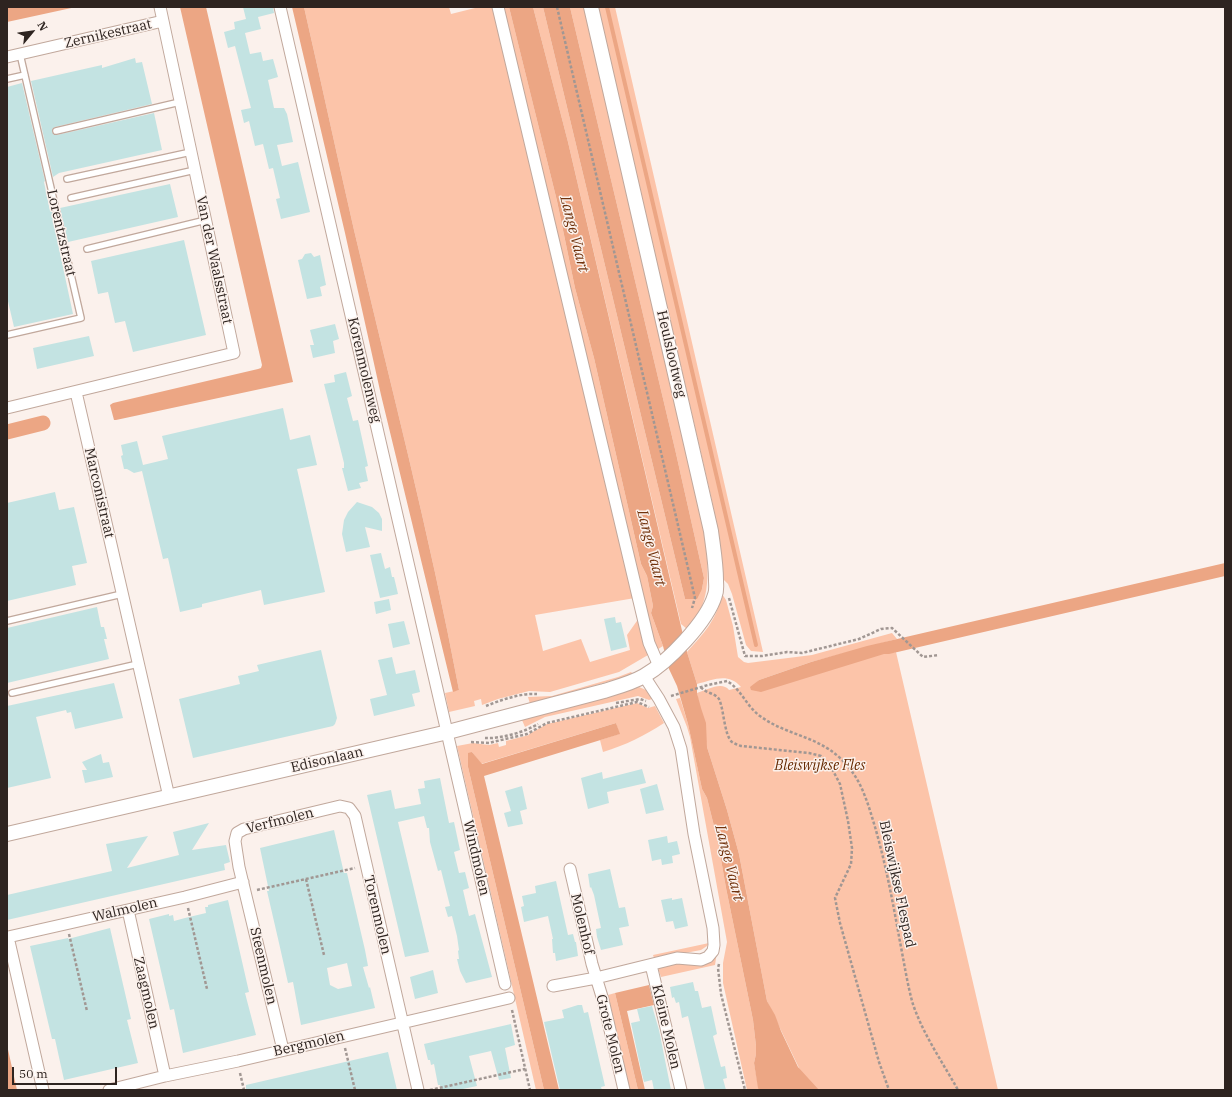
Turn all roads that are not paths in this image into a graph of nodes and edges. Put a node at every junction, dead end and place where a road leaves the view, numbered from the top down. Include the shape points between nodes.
1 (160, 7) edge
2 (280, 7) edge
3 (498, 7) edge
4 (590, 7) edge
5 (163, 21) junction
6 (20, 54) junction
7 (7, 57) edge
8 (25, 75) junction
9 (7, 79) edge
10 (180, 102) junction
11 (56, 130) dead end
12 (191, 152) junction
13 (195, 170) junction
14 (67, 179) dead end
15 (71, 198) dead end
16 (206, 220) junction
17 (87, 249) dead end
18 (7, 328) edge
19 (8, 335) edge
20 (76, 392) junction
21 (7, 408) edge
22 (122, 594) junction
23 (7, 621) edge
24 (138, 664) junction
25 (658, 666) junction
26 (644, 676) junction
27 (12, 693) dead end
28 (449, 739) junction
29 (169, 797) junction
30 (349, 808) joint
31 (7, 834) edge
32 (570, 869) dead end
33 (244, 887) junction
34 (128, 910) junction
35 (8, 937) edge
36 (651, 965) junction
37 (596, 978) junction
38 (506, 984) dead end
39 (553, 986) dead end
40 (509, 998) road end
41 (402, 1023) junction
42 (283, 1050) junction
43 (165, 1076) junction
44 (43, 1090) edge
45 (109, 1090) edge
46 (418, 1090) edge
47 (624, 1090) edge
48 (681, 1090) edge

1 - 5 street, Van der Waalsstraat
2 - 28 street, Korenmolenweg
3 - 25 street via 649,643
4 - 25 street, Heulslootweg via 712,531 716,594 695,630
5 - 6 street, Zernikestraat
5 - 10 street, Van der Waalsstraat
6 - 7 street, Zernikestraat
6 - 8 lane, Lorentzstraat
8 - 9 lane
8 - 19 lane, Lorentzstraat via 81,318
10 - 11 lane
10 - 12 street, Van der Waalsstraat
12 - 13 street, Van der Waalsstraat
12 - 14 lane
13 - 15 lane
13 - 16 street, Van der Waalsstraat
16 - 17 lane
16 - 20 street, Van der Waalsstraat via 234,353
18 - 19 lane, Lorentzstraat
20 - 21 street
20 - 22 street, Marconistraat
22 - 23 lane
22 - 24 street, Marconistraat
24 - 27 lane
24 - 29 street, Marconistraat
25 - 26 street, Heulslootweg
26 - 28 street, Edisonlaan
26 - 36 street via 674,727 681,749 714,945 708,957 701,960 677,958
28 - 29 street, Edisonlaan
28 - 38 street, Windmolen
29 - 31 street, Edisonlaan
30 - 33 street, Verfmolen via 340,806 244,829 237,833 235,841
30 - 41 street, Torenmolen via 355,816
32 - 37 street, Molenhof
33 - 34 street, Walmolen
33 - 42 street, Steenmolen
34 - 35 street, Walmolen
34 - 43 street, Zaagmolen
35 - 44 street
36 - 37 street
36 - 48 street, Kleine Molen
37 - 39 street
37 - 47 street, Grote Molen
40 - 41 street, Bergmolen
41 - 42 street, Bergmolen
41 - 46 street, Torenmolen
42 - 43 street, Bergmolen
43 - 45 street, Bergmolen

